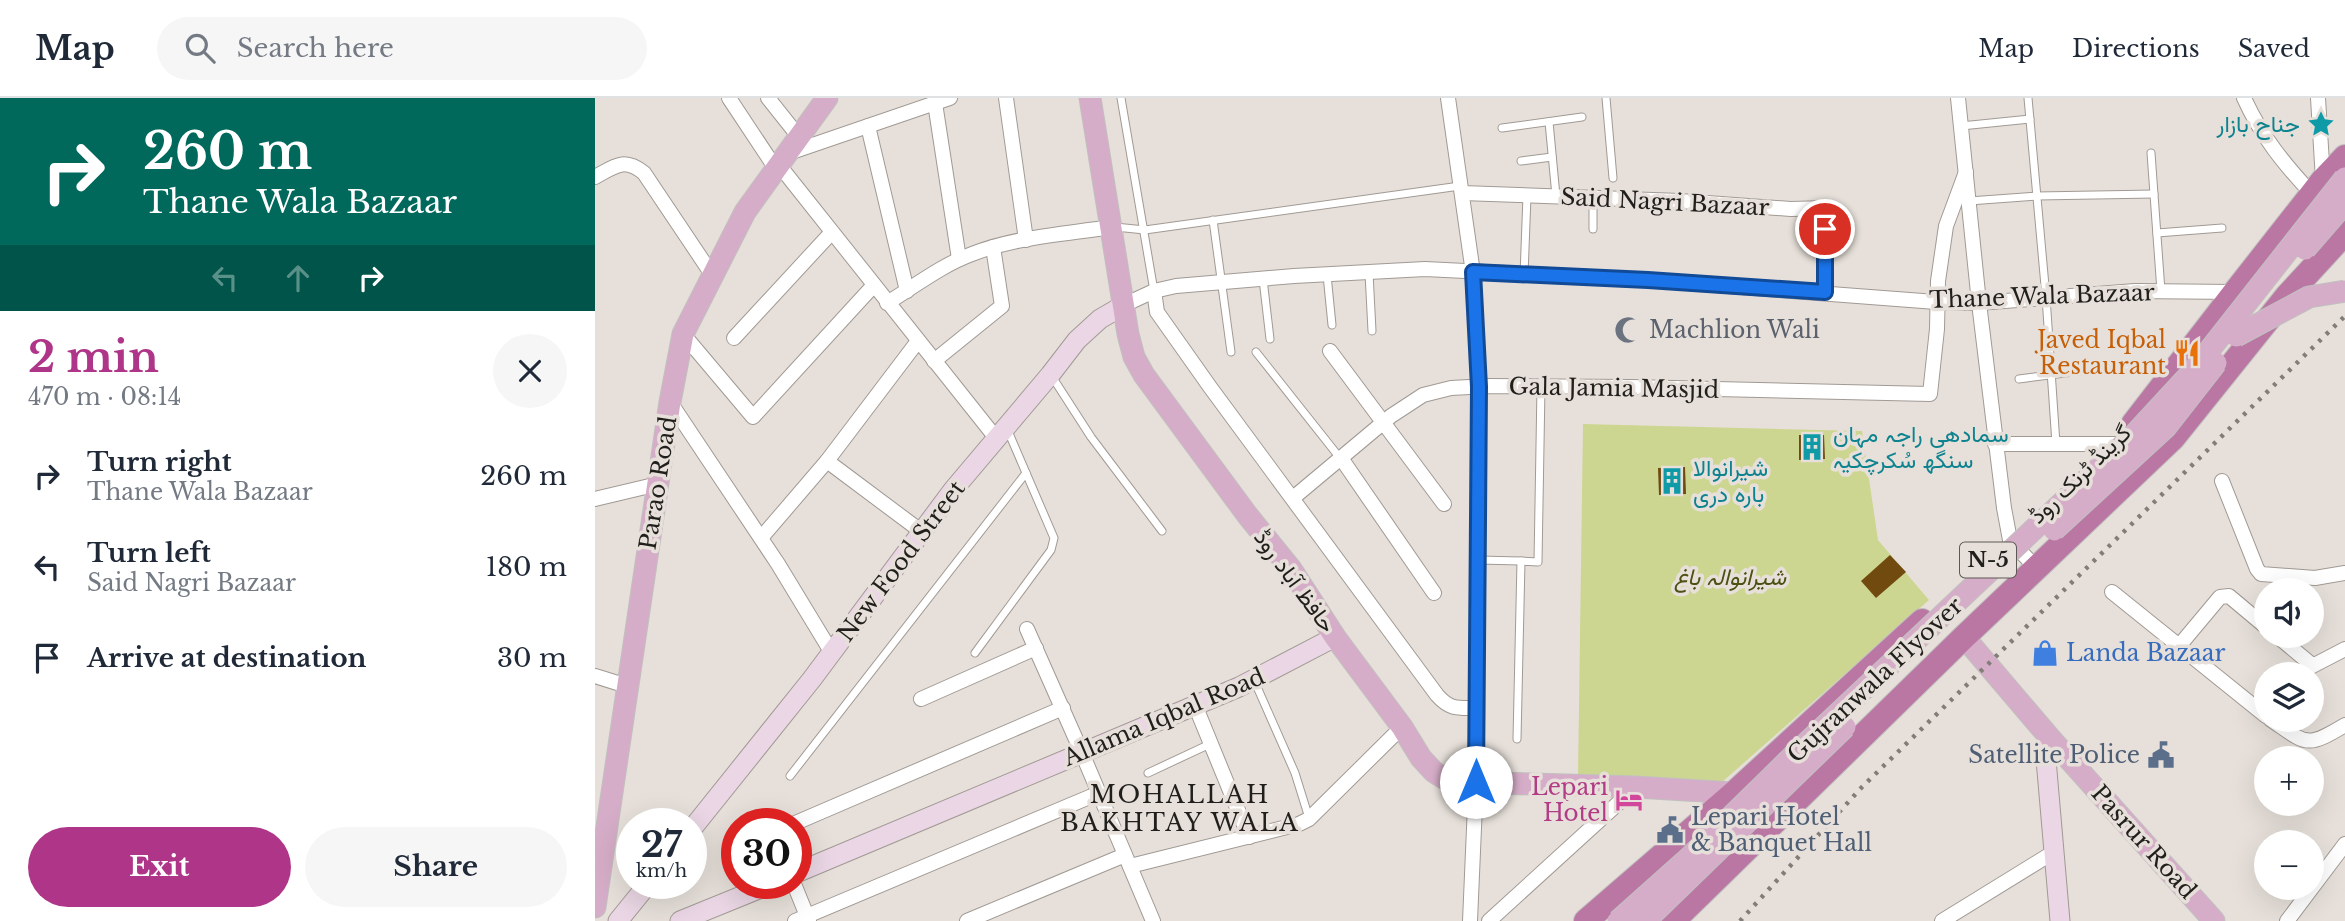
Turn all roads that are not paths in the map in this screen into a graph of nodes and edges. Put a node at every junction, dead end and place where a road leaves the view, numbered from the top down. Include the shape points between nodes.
1 (729, 98) edge
2 (768, 98) edge
3 (827, 98) edge
4 (950, 98) edge
5 (1006, 98) edge
6 (1090, 98) edge
7 (1121, 98) edge
8 (1448, 98) edge
9 (1606, 98) edge
10 (1958, 98) edge
11 (2028, 98) edge
12 (2244, 98) edge
13 (2318, 98) edge
14 (935, 103) junction
15 (1582, 117) dead end
16 (2030, 119) junction
17 (1549, 122) junction
18 (868, 126) junction
19 (1961, 126) junction
20 (1502, 128) dead end
21 (2151, 153) dead end
22 (785, 156) junction
23 (1552, 157) junction
24 (2345, 157) edge
25 (1521, 161) dead end
26 (1966, 172) junction
27 (595, 177) edge
28 (1613, 178) dead end
29 (2327, 185) edge
30 (1461, 189) junction
31 (2154, 194) junction
32 (1527, 195) junction
33 (1556, 196) junction
34 (2037, 196) junction
35 (1593, 198) junction
36 (1969, 201) junction
37 (2345, 203) edge
38 (1213, 220) junction
39 (1111, 227) junction
40 (2222, 228) dead end
41 (1593, 229) dead end
42 (1145, 230) junction
43 (832, 232) junction
44 (2157, 233) junction
45 (2345, 233) edge
46 (1026, 240) junction
47 (993, 247) junction
48 (959, 259) junction
49 (1369, 272) junction
50 (1473, 272) junction
51 (1327, 274) junction
52 (1524, 275) junction
53 (713, 276) junction
54 (1263, 278) junction
55 (1223, 281) junction
56 (874, 285) junction
57 (907, 291) junction
58 (1154, 291) junction
59 (2345, 291) edge
60 (1825, 292) junction
61 (2161, 292) junction
62 (2235, 292) junction
63 (2287, 296) junction
64 (2046, 297) junction
65 (2345, 300) edge
66 (1937, 302) junction
67 (887, 303) junction
68 (1979, 303) junction
69 (1124, 305) junction
70 (1332, 326) dead end
71 (1372, 331) dead end
72 (683, 334) junction
73 (2236, 337) junction
74 (734, 338) dead end
75 (1270, 339) dead end
76 (918, 341) junction
77 (1330, 351) dead end
78 (1231, 352) dead end
79 (1256, 352) dead end
80 (934, 360) junction
81 (2128, 365) dead end
82 (1051, 375) junction
83 (2051, 375) junction
84 (2019, 379) dead end
85 (1541, 386) junction
86 (1479, 387) junction
87 (670, 402) junction
88 (1384, 422) junction
89 (1001, 432) junction
90 (1995, 444) junction
91 (2056, 444) junction
92 (2115, 444) junction
93 (1341, 458) junction
94 (827, 461) junction
95 (1026, 473) junction
96 (2222, 481) dead end
97 (658, 484) junction
98 (1293, 498) junction
99 (595, 499) edge
100 (1444, 504) dead end
101 (1162, 531) dead end
102 (922, 532) junction
103 (761, 538) junction
104 (2010, 541) junction
105 (1478, 559) junction
106 (1521, 561) junction
107 (2036, 568) junction
108 (2345, 573) edge
109 (2112, 592) dead end
110 (1434, 593) dead end
111 (2254, 617) edge
112 (1027, 629) dead end
113 (1335, 637) junction
114 (1959, 642) junction
115 (2179, 646) junction
116 (1036, 648) junction
117 (2292, 648) edge
118 (2345, 649) edge
119 (832, 653) junction
120 (975, 653) dead end
121 (2308, 662) edge
122 (2318, 662) edge
123 (595, 676) edge
124 (1254, 680) junction
125 (627, 686) junction
126 (921, 699) dead end
127 (2254, 704) edge
128 (1195, 705) junction
129 (1063, 708) junction
130 (1476, 708) junction
131 (2345, 726) edge
132 (1402, 727) junction
133 (2291, 732) edge
134 (1517, 739) dead end
135 (2048, 743) junction
136 (1210, 744) junction
137 (1083, 753) junction
138 (1148, 773) dead end
139 (790, 776) dead end
140 (1476, 782) junction
141 (1636, 787) junction
142 (1099, 793) junction
143 (1734, 793) junction
144 (707, 810) edge
145 (812, 816) edge
146 (1309, 819) junction
147 (1249, 836) junction
148 (2345, 845) edge
149 (2054, 852) junction
150 (1127, 861) junction
151 (812, 866) edge
152 (636, 899) edge
153 (734, 899) edge
154 (798, 899) edge
155 (595, 907) edge
156 (804, 919) edge
157 (618, 921) edge
158 (680, 921) edge
159 (967, 921) edge
160 (1151, 921) edge
161 (1470, 921) edge
162 (1489, 921) edge
163 (1586, 921) edge
164 (1618, 921) edge
165 (1645, 921) edge
166 (1673, 921) edge
167 (1942, 921) edge
168 (2060, 921) edge
169 (2197, 921) edge
170 (2214, 921) edge
171 (2287, 921) edge

1 - 22 street
2 - 22 street
3 - 22 main road, Parao Road
4 - 14 street
5 - 46 street
6 - 39 main road, حافظ آباد روڈ
7 - 42 lane
8 - 30 street
9 - 28 lane
10 - 19 street
11 - 16 lane
12 - 29 street via 2260,132 2280,159
13 - 29 street
14 - 18 street
14 - 48 street
15 - 17 lane
16 - 19 lane
16 - 34 lane
17 - 20 lane
17 - 23 lane
18 - 22 street
18 - 57 street
19 - 26 street
21 - 31 lane
22 - 43 street
22 - 53 main road, Parao Road via 745,212
23 - 25 lane
23 - 33 lane
24 - 29 highway, گرینڈ ٹرنک روڈ / N-5
26 - 36 street
26 - 66 street via 1947,226
27 - 53 street via 622,163 634,164
29 - 62 highway, گرینڈ ٹرنک روڈ / N-5
29 - 164 main road, Gujranwala Flyover, bridge via 2193,371 2133,436
30 - 32 street, Said Nagri Bazaar
30 - 38 lane
30 - 50 street
31 - 34 lane
31 - 44 lane
32 - 33 street, Said Nagri Bazaar
32 - 52 lane
33 - 35 street, Said Nagri Bazaar
34 - 36 lane
34 - 64 lane
35 - 41 lane
35 - 60 street, Said Nagri Bazaar via 1826,208
36 - 68 street
37 - 73 main road, Gujranwala Flyover, bridge
38 - 42 lane
38 - 55 lane
39 - 42 lane
39 - 46 street
39 - 69 main road, حافظ آباد روڈ
40 - 44 lane
42 - 58 lane
43 - 56 street
43 - 74 street
44 - 61 lane
45 - 63 highway, گرینڈ ٹرنک روڈ / N-5
46 - 47 street
47 - 48 street
47 - 80 street via 1002,306
48 - 57 street
49 - 50 street, Thane Wala Bazaar
49 - 51 street, Thane Wala Bazaar
49 - 71 lane
50 - 52 street, Thane Wala Bazaar
50 - 86 street
51 - 54 street, Thane Wala Bazaar
51 - 70 lane
52 - 60 street, Thane Wala Bazaar
53 - 72 main road, Parao Road
54 - 55 street, Thane Wala Bazaar
54 - 75 lane
55 - 58 street, Thane Wala Bazaar
55 - 78 lane
56 - 67 street
56 - 72 street via 753,417
57 - 67 street
58 - 69 street, Thane Wala Bazaar
58 - 98 street via 1157,312
59 - 73 main road, bridge via 2309,297
60 - 66 street, Thane Wala Bazaar
61 - 62 street, Thane Wala Bazaar
61 - 64 street, Thane Wala Bazaar
62 - 92 highway, گرینڈ ٹرنک روڈ / N-5
63 - 65 street
63 - 107 highway, گرینڈ ٹرنک روڈ / N-5 via 2173,438
64 - 68 street, Thane Wala Bazaar
64 - 83 lane
66 - 68 street, Thane Wala Bazaar
66 - 85 street, Gala Jamia Masjid via 1930,394
67 - 76 street
68 - 90 street
69 - 82 street, New Food Street via 1077,340
69 - 113 main road, حافظ آباد روڈ via 1134,357 1144,375 1291,569
72 - 87 main road, Parao Road
73 - 165 main road, Gujranwala Flyover, bridge via 2166,427
76 - 80 street
76 - 94 street
77 - 88 street
79 - 93 lane
80 - 89 street
81 - 83 lane
82 - 89 street, New Food Street
82 - 101 lane
83 - 84 lane
83 - 91 lane
85 - 86 street, Gala Jamia Masjid
85 - 106 lane via 1538,562
86 - 88 street, Gala Jamia Masjid via 1423,395
86 - 105 street
87 - 97 main road, Parao Road
87 - 103 street
88 - 93 street, Gala Jamia Masjid
88 - 100 street
89 - 95 lane
89 - 102 street, New Food Street
90 - 91 street
90 - 104 street
91 - 92 street
92 - 104 highway, گرینڈ ٹرنک روڈ / N-5
93 - 98 street, Gala Jamia Masjid
93 - 110 street
94 - 102 street
94 - 103 street
95 - 120 lane via 1054,538 1051,550
95 - 139 lane
96 - 108 street via 2256,569 2268,576 2315,578
97 - 99 street
97 - 125 main road, Parao Road
98 - 130 street via 1445,705
102 - 119 street, New Food Street
103 - 119 street
104 - 107 street
104 - 143 highway, گرینڈ ٹرنک روڈ / N-5
105 - 106 lane
105 - 130 street
106 - 134 lane
107 - 114 highway, گرینڈ ٹرنک روڈ / N-5
109 - 115 street
111 - 115 street via 2224,595
112 - 116 street
113 - 124 street, Allama Iqbal Road
113 - 132 main road, حافظ آباد روڈ
114 - 135 main road, Pasrur Road
114 - 166 highway, گرینڈ ٹرنک روڈ / N-5
115 - 127 street
116 - 126 street
116 - 129 street
117 - 121 street
118 - 122 street
119 - 144 street, New Food Street
123 - 125 street
124 - 128 street, Allama Iqbal Road
124 - 146 lane
125 - 155 main road, Parao Road
128 - 136 street
128 - 137 street, Allama Iqbal Road
129 - 137 street
129 - 145 street
130 - 140 street
131 - 133 street via 2311,743
132 - 140 main road, حافظ آباد روڈ via 1434,772 1447,780
132 - 146 street
135 - 149 street
135 - 169 main road, Pasrur Road
135 - 170 main road, Pasrur Road
136 - 138 lane
136 - 147 street
137 - 142 street
137 - 151 street, Allama Iqbal Road
140 - 141 main road, حافظ آباد روڈ
140 - 161 street
141 - 143 main road, حافظ آباد روڈ
141 - 162 street
142 - 150 street
142 - 156 street
143 - 163 highway, گرینڈ ٹرنک روڈ / N-5
146 - 147 street
147 - 150 street
148 - 171 street
149 - 167 street
149 - 168 street
150 - 159 street
150 - 160 street
152 - 157 street
153 - 158 street
154 - 156 street

